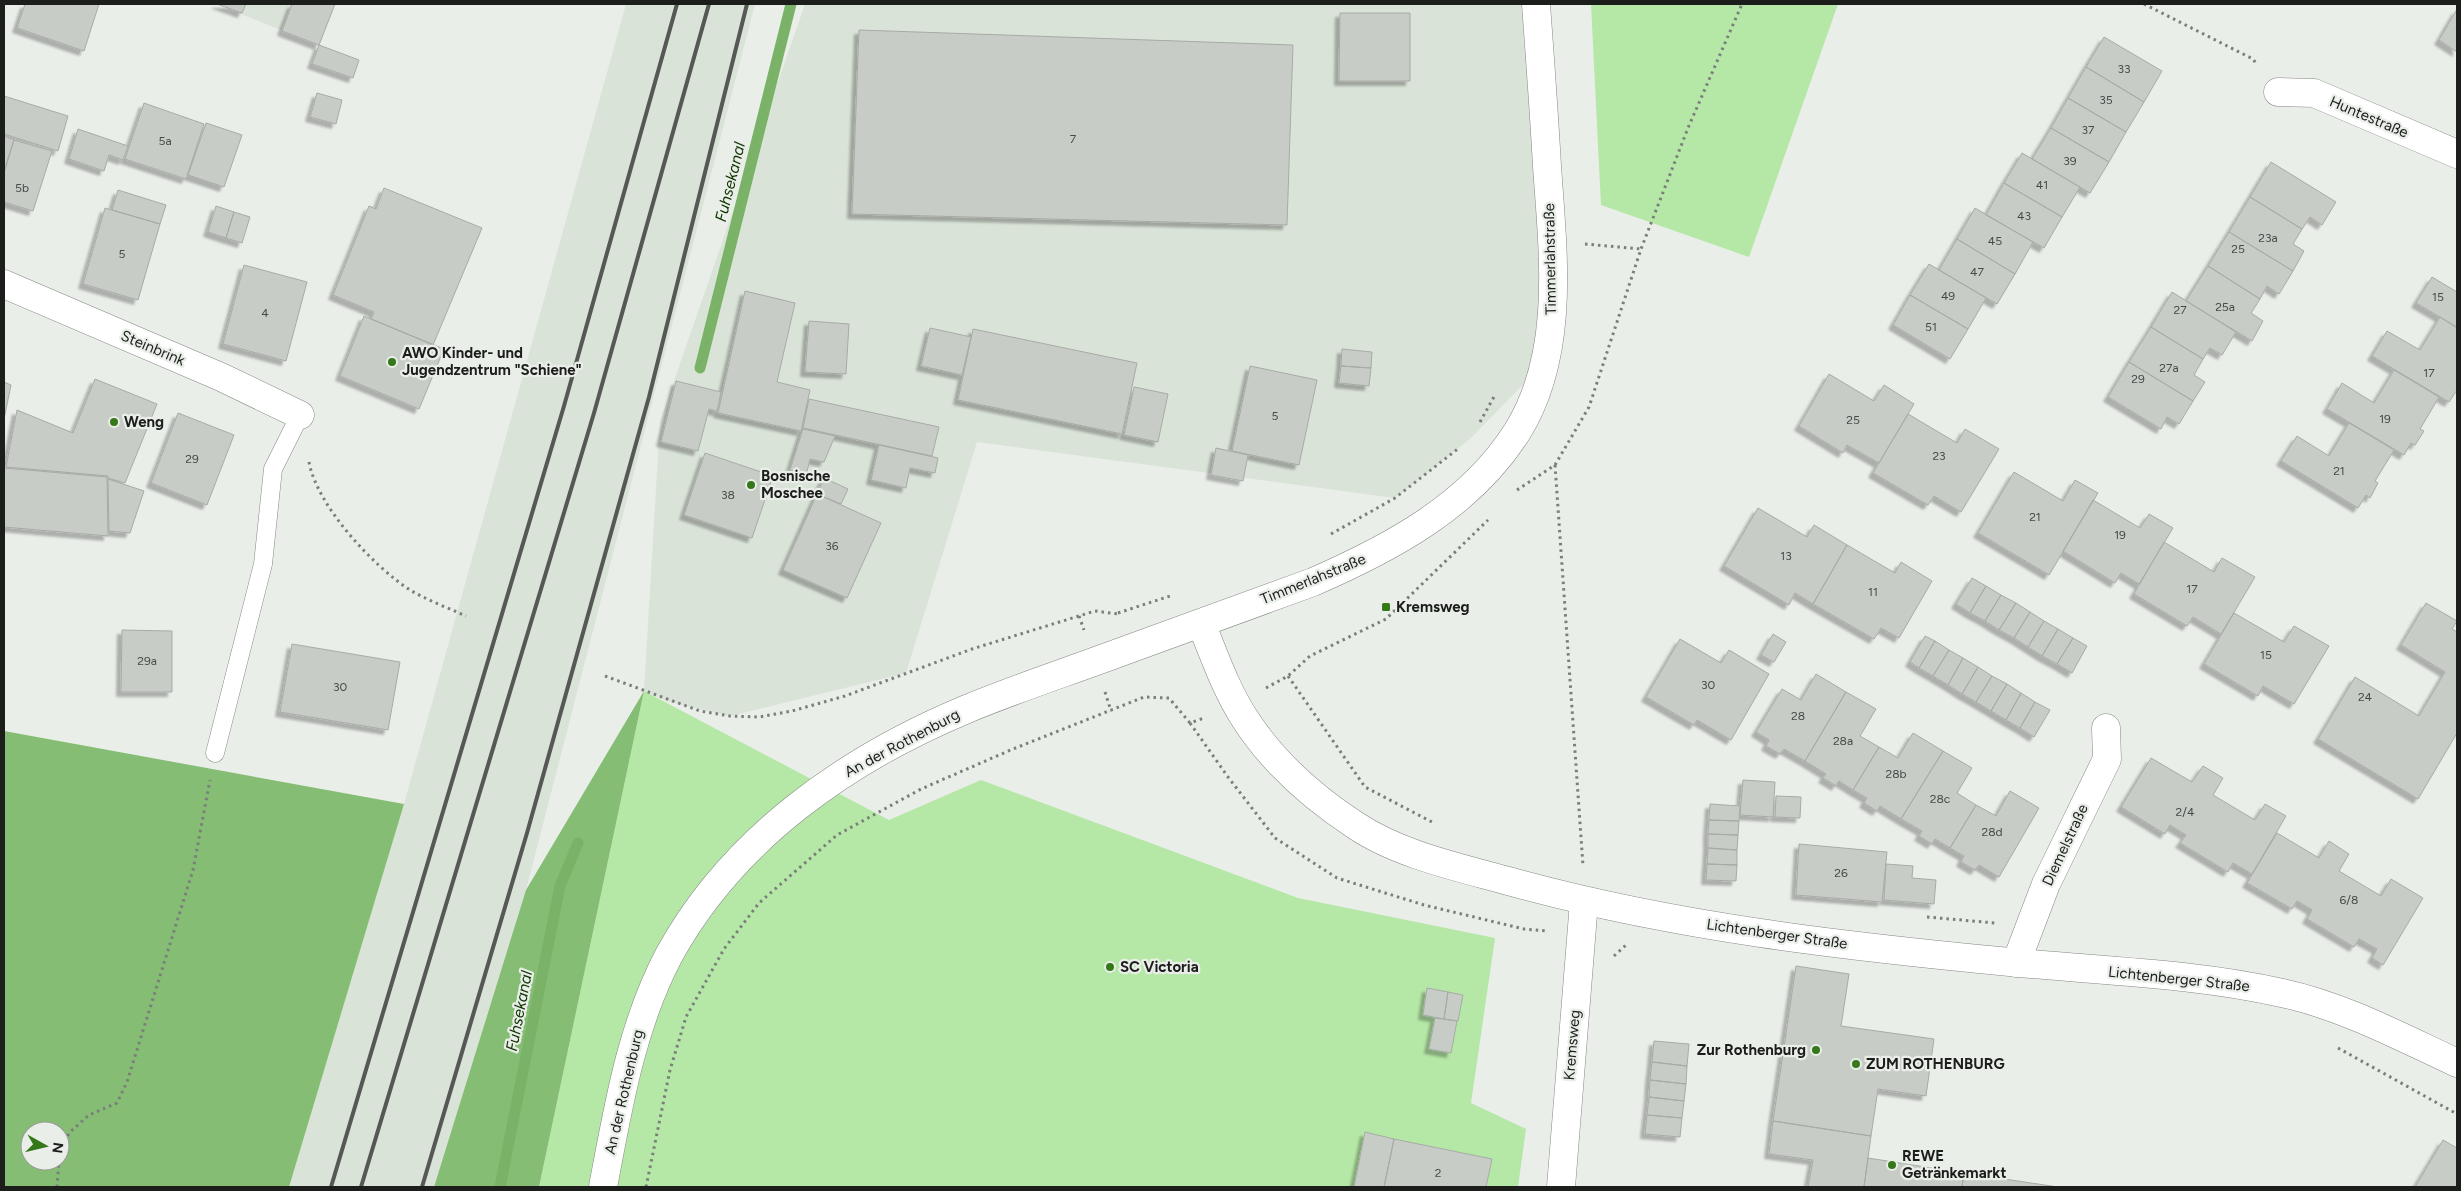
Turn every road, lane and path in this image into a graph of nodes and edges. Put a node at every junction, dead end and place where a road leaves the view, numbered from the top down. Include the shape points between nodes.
1 (1536, 4) edge
2 (1742, 4) edge
3 (2144, 4) edge
4 (2278, 92) joint
5 (2457, 154) edge
6 (1552, 241) junction
7 (1641, 249) junction
8 (4, 284) edge
9 (1497, 392) dead end
10 (300, 415) junction
11 (1479, 423) dead end
12 (1462, 445) dead end
13 (1554, 465) junction
14 (1516, 491) dead end
15 (1491, 517) dead end
16 (1327, 536) dead end
17 (1173, 595) dead end
18 (1118, 614) junction
19 (1127, 614) dead end
20 (466, 616) dead end
21 (1201, 623) junction
22 (605, 676) dead end
23 (1288, 676) junction
24 (1237, 704) junction
25 (2106, 728) dead end
26 (215, 753) joint
27 (1434, 823) dead end
28 (1584, 902) junction
29 (2016, 963) junction
30 (2336, 1047) dead end
31 (2457, 1063) edge
32 (2457, 1114) edge
33 (70, 1132) edge
34 (58, 1171) edge
35 (57, 1187) edge
36 (603, 1187) edge
37 (646, 1187) edge
38 (1561, 1187) edge

1 - 6 street, Timmerlahstraße
2 - 7 path via 1688,128
3 - 4 path via 2252,59
4 - 5 street, Huntestraße via 2314,93
6 - 7 path
6 - 21 street, Timmerlahstraße via 1552,308 1546,361 1517,431 1495,462 1439,514 1364,560
7 - 13 path via 1589,407
8 - 10 street, Steinbrink via 221,377
9 - 11 path
10 - 20 path via 311,474 335,516 372,560 410,590
10 - 26 lane via 273,469 263,564
12 - 16 path via 1395,498
13 - 14 path
13 - 28 path via 1582,834
15 - 23 path via 1386,619 1310,656
17 - 18 path
18 - 19 path
18 - 22 path via 1095,611 972,650 845,696 792,711 759,716 700,711
21 - 24 street, Lichtenberger Straße
21 - 36 street, An der Rothenburg via 966,709 871,757 832,780 786,815 743,855 706,899 670,954 648,1002 629,1060
23 - 24 path
23 - 27 path via 1365,787
24 - 28 street, Lichtenberger Straße via 1269,752 1304,787 1358,828 1434,860
24 - 37 path via 1190,723 1169,698 1144,697 921,789 837,835 759,903 724,949 686,1017 670,1070
25 - 29 street, Diemelstraße via 2107,759 2046,884
26 - 33 path via 193,870 127,1082 117,1103 89,1115
28 - 29 street, Lichtenberger Straße via 1802,939
28 - 38 street, Kremsweg
29 - 31 street, Lichtenberger Straße via 2183,978 2287,994 2384,1029
30 - 32 path
34 - 35 path

